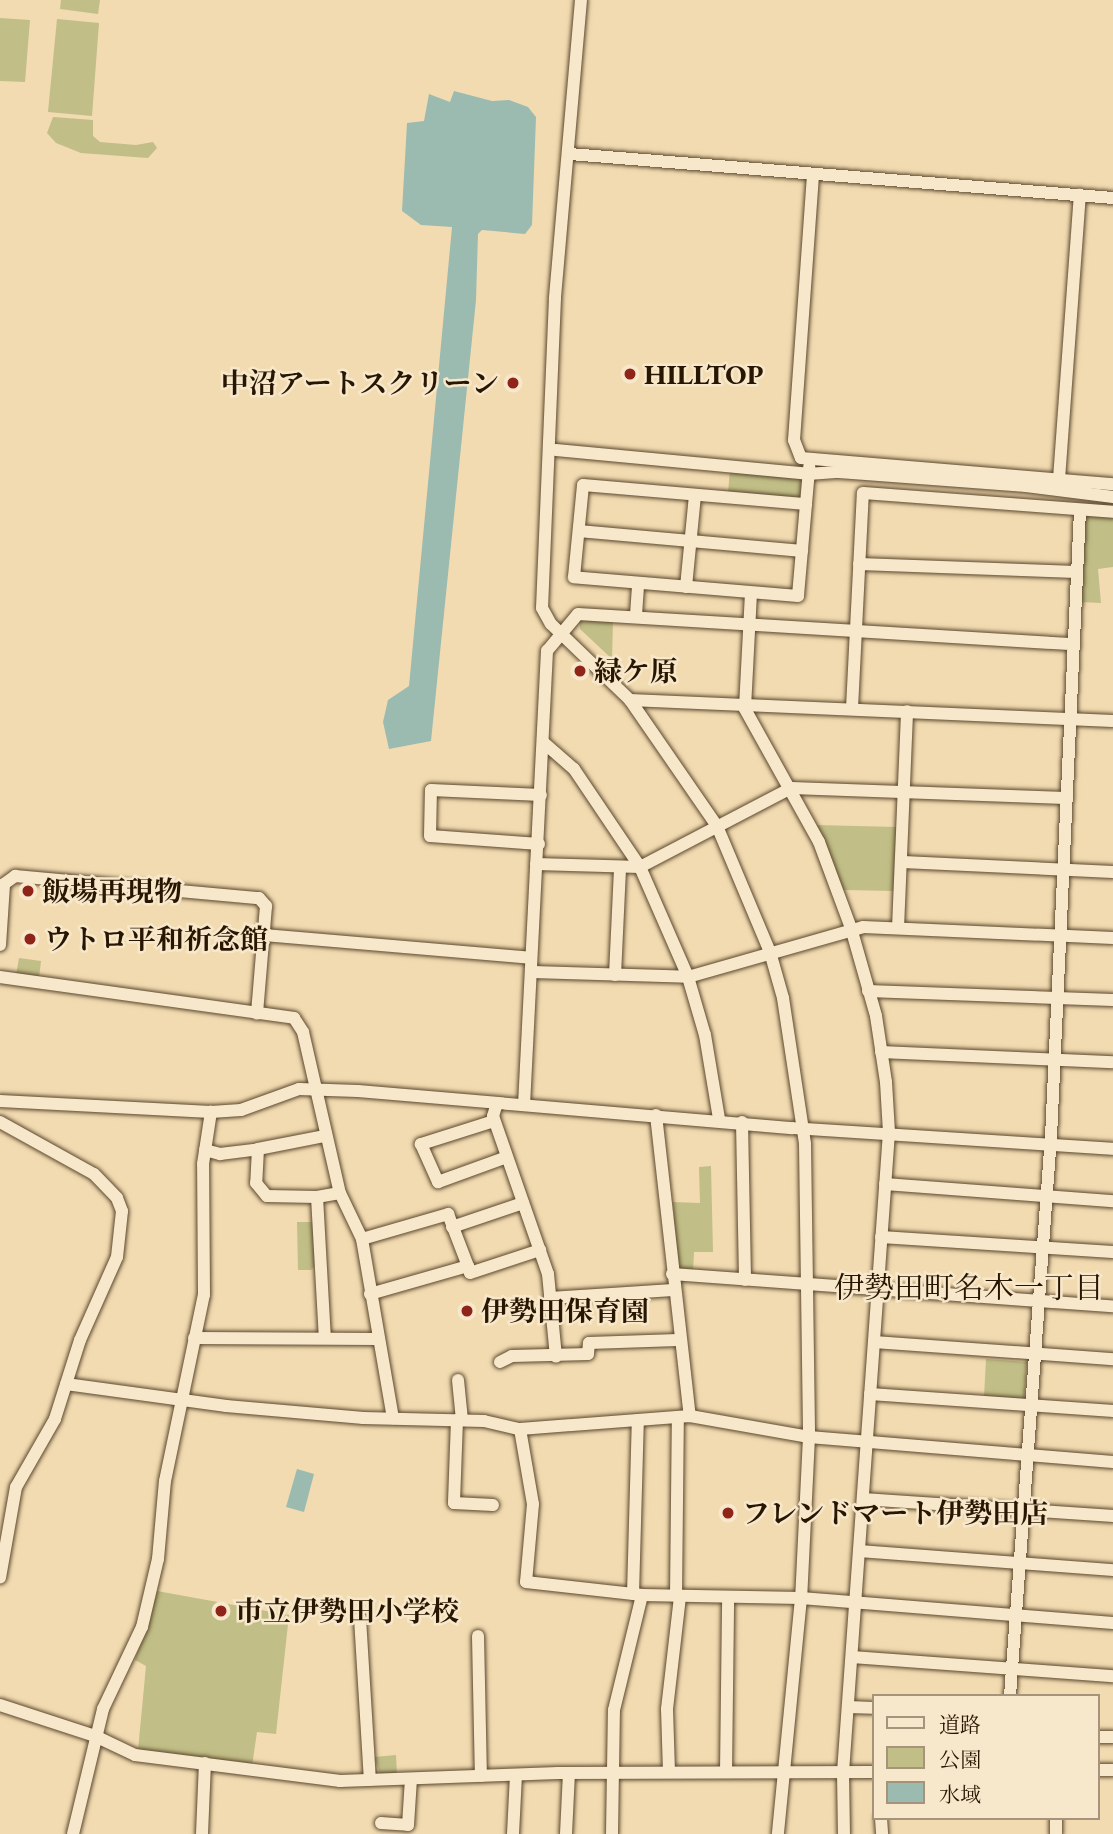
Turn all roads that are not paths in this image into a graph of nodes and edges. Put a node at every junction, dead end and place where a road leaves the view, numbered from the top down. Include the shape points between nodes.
1 (581, 0) edge
2 (569, 154) junction
3 (813, 175) junction
4 (1080, 195) junction
5 (1113, 198) edge
6 (555, 450) dead end
7 (810, 458) junction
8 (808, 474) junction
9 (1059, 479) junction
10 (1113, 484) edge
11 (695, 495) junction
12 (1113, 497) edge
13 (806, 505) junction
14 (1080, 510) junction
15 (1113, 512) edge
16 (579, 531) junction
17 (690, 541) junction
18 (802, 551) junction
19 (859, 564) junction
20 (1077, 572) junction
21 (638, 583) junction
22 (686, 587) junction
23 (751, 593) junction
24 (636, 615) junction
25 (749, 623) junction
26 (856, 630) junction
27 (560, 633) junction
28 (1074, 644) junction
29 (630, 700) junction
30 (746, 703) junction
31 (852, 708) junction
32 (907, 711) junction
33 (1070, 719) junction
34 (1113, 721) edge
35 (542, 742) junction
36 (791, 788) junction
37 (904, 792) junction
38 (541, 795) junction
39 (1066, 798) junction
40 (717, 826) junction
41 (539, 844) junction
42 (903, 862) junction
43 (536, 864) junction
44 (640, 867) junction
45 (620, 868) junction
46 (1063, 869) junction
47 (1113, 872) edge
48 (851, 928) junction
49 (898, 928) junction
50 (264, 935) junction
51 (1060, 936) junction
52 (1113, 938) edge
53 (0, 945) edge
54 (770, 952) junction
55 (531, 965) junction
56 (615, 975) junction
57 (0, 977) edge
58 (688, 977) junction
59 (868, 991) junction
60 (1057, 997) junction
61 (1113, 1000) edge
62 (257, 1014) junction
63 (881, 1052) junction
64 (1054, 1060) junction
65 (1113, 1062) edge
66 (314, 1090) junction
67 (0, 1101) edge
68 (497, 1103) junction
69 (524, 1105) junction
70 (211, 1112) junction
71 (656, 1115) junction
72 (719, 1119) junction
73 (494, 1121) junction
74 (0, 1122) edge
75 (742, 1122) junction
76 (804, 1129) junction
77 (889, 1132) junction
78 (324, 1136) junction
79 (1050, 1143) junction
80 (258, 1149) junction
81 (1113, 1149) edge
82 (205, 1150) junction
83 (507, 1157) junction
84 (885, 1184) junction
85 (340, 1193) junction
86 (1046, 1195) junction
87 (317, 1197) junction
88 (1113, 1201) edge
89 (523, 1203) junction
90 (452, 1227) junction
91 (881, 1237) junction
92 (362, 1239) junction
93 (1043, 1247) junction
94 (540, 1251) junction
95 (1113, 1252) edge
96 (468, 1266) junction
97 (672, 1274) junction
98 (745, 1280) junction
99 (808, 1284) junction
100 (673, 1290) junction
101 (877, 1290) junction
102 (370, 1294) junction
103 (550, 1298) junction
104 (1039, 1301) junction
105 (1113, 1306) edge
106 (194, 1338) junction
107 (325, 1338) junction
108 (379, 1339) junction
109 (678, 1340) junction
110 (874, 1342) junction
111 (1035, 1354) junction
112 (556, 1357) junction
113 (1113, 1359) edge
114 (500, 1362) dead end
115 (458, 1380) dead end
116 (66, 1384) junction
117 (870, 1394) junction
118 (180, 1398) junction
119 (1031, 1405) junction
120 (1113, 1411) edge
121 (684, 1417) junction
122 (393, 1418) junction
123 (459, 1420) junction
124 (638, 1420) junction
125 (520, 1429) junction
126 (809, 1437) junction
127 (867, 1441) junction
128 (1027, 1455) junction
129 (1113, 1462) edge
130 (863, 1499) junction
131 (493, 1505) dead end
132 (1023, 1510) junction
133 (1113, 1516) edge
134 (859, 1551) junction
135 (1020, 1563) junction
136 (1113, 1570) edge
137 (0, 1577) edge
138 (637, 1594) junction
139 (678, 1595) junction
140 (728, 1597) junction
141 (801, 1598) junction
142 (855, 1602) junction
143 (1016, 1614) junction
144 (360, 1618) dead end
145 (1113, 1623) edge
146 (478, 1636) dead end
147 (852, 1657) junction
148 (1012, 1667) junction
149 (1113, 1676) edge
150 (1010, 1694) edge
151 (0, 1705) edge
152 (848, 1707) junction
153 (872, 1709) edge
154 (95, 1736) junction
155 (205, 1763) junction
156 (614, 1772) junction
157 (669, 1772) junction
158 (726, 1772) junction
159 (784, 1772) junction
160 (844, 1772) junction
161 (872, 1772) edge
162 (569, 1773) junction
163 (516, 1775) junction
164 (481, 1776) junction
165 (411, 1779) junction
166 (370, 1780) junction
167 (381, 1823) dead end
168 (73, 1834) edge
169 (202, 1834) edge
170 (513, 1834) edge
171 (566, 1834) edge
172 (612, 1834) edge
173 (778, 1834) edge
174 (844, 1834) edge

1 - 2 street
2 - 3 street
2 - 27 street via 555,298 542,608
3 - 4 street
3 - 7 street via 794,440 795,451
4 - 5 street
4 - 9 street
6 - 8 street
7 - 8 street
7 - 9 street
8 - 12 street via 934,479
8 - 13 street
9 - 10 street
11 - 13 street
11 - 16 street via 583,485
11 - 17 street
13 - 18 street
14 - 15 street
14 - 19 street via 863,493
14 - 20 street
16 - 17 street
16 - 21 street via 574,577
17 - 18 street
17 - 22 street
18 - 23 street via 798,597
19 - 20 street
19 - 26 street
20 - 28 street
21 - 22 street
21 - 24 street
22 - 23 street
23 - 25 street
24 - 25 street
24 - 27 street via 579,614
25 - 26 street
25 - 30 street
26 - 28 street
26 - 31 street
27 - 29 street
27 - 35 street via 547,651
28 - 33 street
29 - 30 street
29 - 40 street
30 - 31 street
30 - 36 street
31 - 32 street
32 - 33 street
32 - 37 street
33 - 34 street
33 - 39 street
35 - 38 street
35 - 44 street via 574,769
36 - 37 street
36 - 40 street
36 - 48 street via 819,842
37 - 39 street
37 - 42 street
38 - 41 street
38 - 41 street via 431,790 430,836
39 - 46 street
40 - 44 street
40 - 54 street
41 - 43 street
42 - 46 street
42 - 49 street
43 - 45 street
43 - 55 street
44 - 45 street
44 - 58 street
45 - 56 street
46 - 47 street
46 - 51 street
48 - 49 street
48 - 54 street
48 - 59 street
49 - 51 street
50 - 53 street via 266,906 259,898 15,876 4,884
50 - 55 street
50 - 62 street
51 - 52 street
51 - 60 street
54 - 58 street
54 - 76 street via 783,998
55 - 56 street
55 - 69 street
56 - 58 street
57 - 62 street
58 - 72 street via 705,1035
59 - 60 street
59 - 63 street
60 - 61 street
60 - 64 street
62 - 66 street via 294,1018 300,1025
63 - 64 street
63 - 77 street
64 - 65 street
64 - 79 street
66 - 68 street
66 - 70 street via 299,1089 242,1110
66 - 78 street
67 - 70 street
68 - 69 street
68 - 73 street
69 - 71 street
70 - 82 street
71 - 72 street
71 - 97 street
72 - 75 street
73 - 83 street
73 - 83 street via 421,1144 438,1182
74 - 116 street via 94,1174 117,1198 122,1211 117,1257
75 - 76 street
75 - 98 street
76 - 77 street
76 - 99 street
77 - 79 street
77 - 84 street
78 - 80 street
78 - 85 street
79 - 81 street
79 - 86 street
80 - 82 street via 220,1154
80 - 87 street via 256,1183 267,1196
82 - 106 street via 204,1295
83 - 89 street
84 - 86 street
84 - 91 street
85 - 87 street
85 - 92 street
86 - 88 street
86 - 93 street
87 - 107 street
89 - 90 street
89 - 94 street
90 - 92 street via 448,1214
90 - 96 street
91 - 93 street
91 - 101 street
92 - 102 street
93 - 95 street
93 - 104 street
94 - 96 street via 470,1273
94 - 103 street
96 - 102 street
97 - 98 street
97 - 100 street
98 - 99 street
99 - 101 street
99 - 126 street
100 - 103 street
100 - 109 street
101 - 104 street
101 - 110 street
102 - 108 street
103 - 112 street
104 - 105 street
104 - 111 street
106 - 107 street
106 - 118 street
107 - 108 street
108 - 122 street
109 - 112 street via 589,1343 588,1354
109 - 121 street
110 - 111 street
110 - 117 street
111 - 113 street
111 - 119 street
112 - 114 street via 512,1356
115 - 123 street
116 - 118 street via 102,1392
116 - 137 street via 55,1419 16,1487
117 - 119 street
117 - 127 street
118 - 122 street via 264,1410
118 - 154 street via 165,1481 158,1559 142,1627
119 - 120 street
119 - 128 street
121 - 124 street
121 - 126 street
121 - 139 street
122 - 123 street
123 - 125 street
123 - 131 street via 454,1503
124 - 125 street
124 - 138 street
125 - 138 street via 533,1504 526,1583
126 - 127 street
126 - 141 street
127 - 128 street
127 - 130 street
128 - 129 street
128 - 132 street
130 - 132 street
130 - 134 street
132 - 133 street
132 - 135 street
134 - 135 street
134 - 142 street
135 - 136 street
135 - 143 street
138 - 139 street
138 - 156 street via 614,1710
139 - 140 street
139 - 157 street via 667,1709
140 - 141 street
140 - 158 street
141 - 142 street
141 - 159 street
142 - 143 street
142 - 147 street
143 - 145 street
143 - 148 street
144 - 166 street
146 - 164 street
147 - 148 street
147 - 152 street
148 - 149 street
148 - 150 street
151 - 154 street
152 - 153 street
152 - 160 street
154 - 155 street via 135,1755
154 - 168 street
155 - 166 street via 340,1781
155 - 169 street
156 - 157 street
156 - 162 street
156 - 172 street
157 - 158 street
158 - 159 street
159 - 160 street
159 - 173 street
160 - 161 street
160 - 174 street
162 - 163 street
162 - 171 street
163 - 164 street
163 - 170 street
164 - 165 street
165 - 166 street
165 - 167 street via 408,1825

